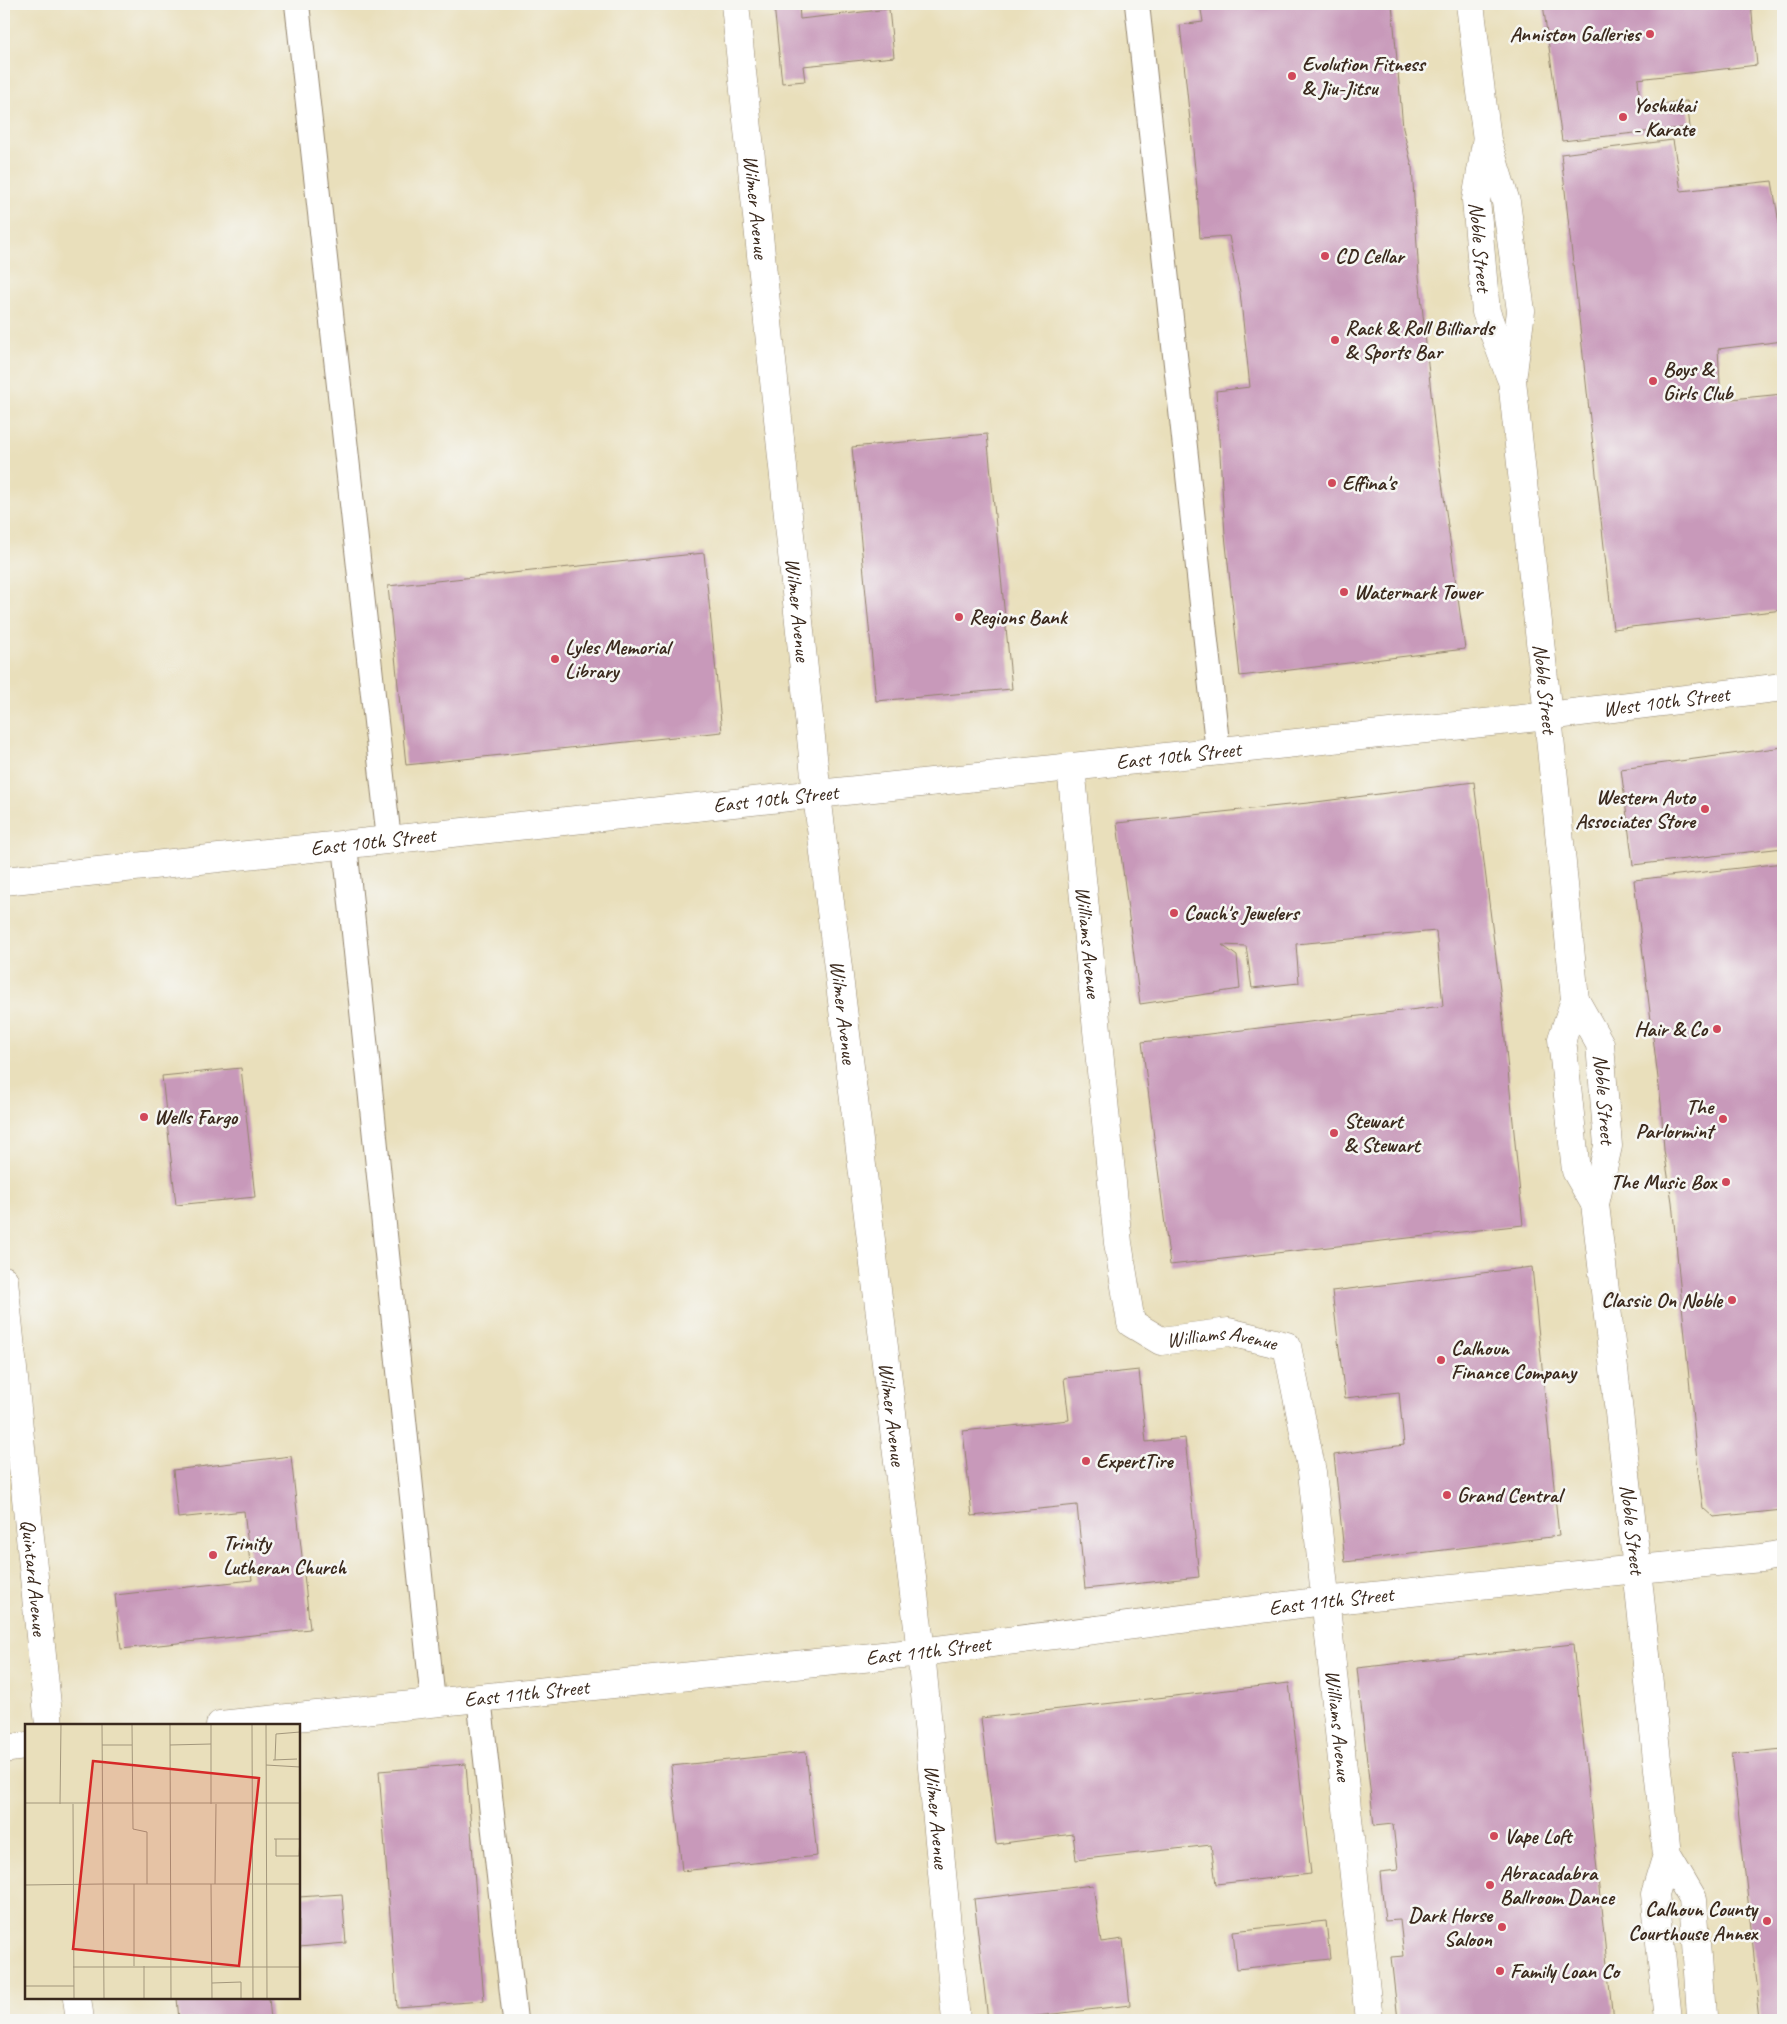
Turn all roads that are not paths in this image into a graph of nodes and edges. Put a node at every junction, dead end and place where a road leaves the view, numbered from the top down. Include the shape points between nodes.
1 (297, 4) edge
2 (735, 4) edge
3 (1137, 4) edge
4 (1470, 4) edge
5 (1783, 687) edge
6 (1548, 716) junction
7 (1218, 752) junction
8 (1071, 767) junction
9 (817, 794) junction
10 (389, 840) junction
11 (345, 845) junction
12 (4, 881) edge
13 (1575, 1000) junction
14 (1595, 1204) junction
15 (4, 1280) edge
16 (1783, 1554) edge
17 (1637, 1569) junction
18 (1324, 1600) junction
19 (921, 1652) junction
20 (480, 1697) junction
21 (433, 1702) junction
22 (50, 1724) edge
23 (229, 1724) edge
24 (25, 1746) edge
25 (4, 1748) edge
26 (1667, 1855) junction
27 (77, 1999) edge
28 (80, 2020) edge
29 (515, 2020) edge
30 (956, 2020) edge
31 (1369, 2020) edge
32 (1668, 2020) edge
33 (1700, 2020) edge

1 - 10 lane
2 - 9 main road, Wilmer Avenue
3 - 7 lane
4 - 6 main road, Noble Street via 1487,140 1506,202 1521,311 1512,380
5 - 6 main road, West 10th Street
6 - 7 main road, East 10th Street
6 - 13 main road, Noble Street
7 - 8 main road, East 10th Street
8 - 9 main road, East 10th Street
8 - 18 main road, Williams Avenue via 1118,1243 1131,1323 1161,1341 1229,1332 1287,1346 1312,1472
9 - 10 main road, East 10th Street
9 - 19 main road, Wilmer Avenue
10 - 11 main road, East 10th Street
11 - 12 main road, East 10th Street
11 - 21 lane
13 - 14 main road, Noble Street via 1562,1039 1576,1171
13 - 14 main road, Noble Street via 1600,1044 1608,1146
14 - 17 main road, Noble Street
15 - 22 main road, Quintard Avenue
16 - 17 main road, East 11th Street
17 - 18 main road, East 11th Street
17 - 26 main road, Noble Street
18 - 19 main road, East 11th Street
18 - 31 main road, Williams Avenue
19 - 20 main road, East 11th Street
19 - 30 main road, Wilmer Avenue
20 - 21 main road, East 11th Street
20 - 29 lane
21 - 23 main road, East 11th Street
24 - 25 main road
26 - 32 main road, Noble Street via 1654,1894
26 - 33 main road, Noble Street via 1692,1899
27 - 28 main road

